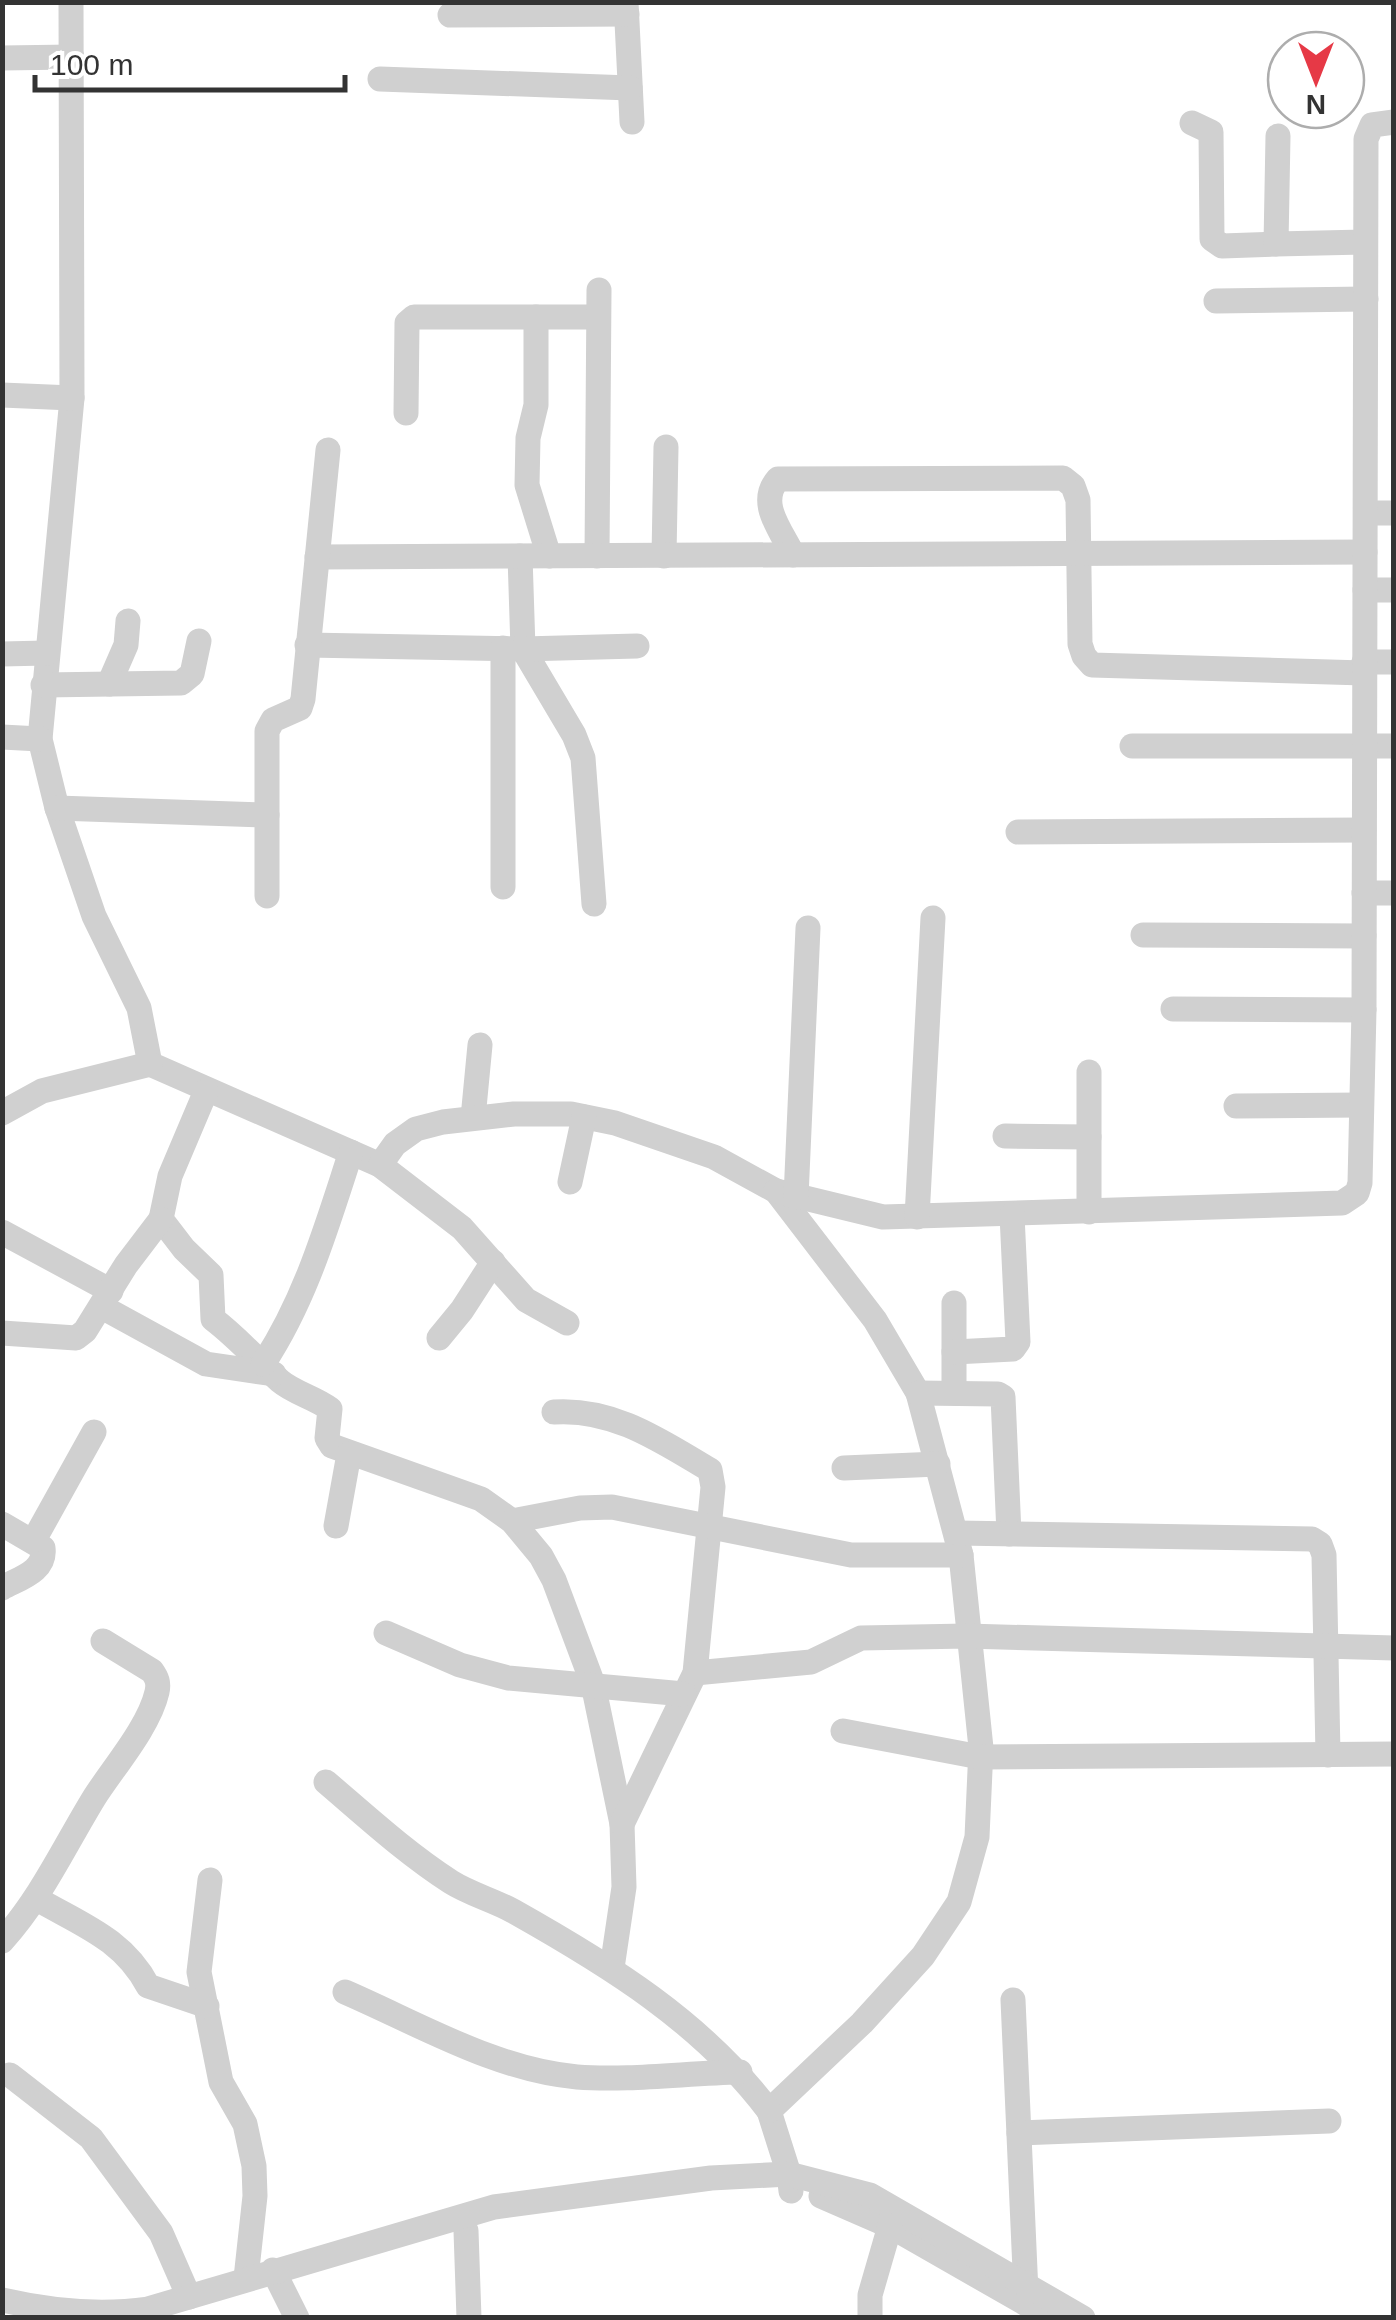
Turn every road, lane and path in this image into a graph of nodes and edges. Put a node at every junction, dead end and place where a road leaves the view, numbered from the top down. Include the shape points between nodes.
1 (71, 2) edge
2 (626, 8) edge
3 (450, 15) dead end
4 (72, 57) junction
5 (2, 58) edge
6 (380, 79) dead end
7 (630, 88) junction
8 (632, 122) dead end
9 (1394, 122) edge
10 (1192, 124) dead end
11 (1278, 136) dead end
12 (1364, 242) junction
13 (1276, 244) junction
14 (599, 290) dead end
15 (1366, 299) junction
16 (1216, 300) dead end
17 (536, 317) junction
18 (598, 317) junction
19 (2, 395) edge
20 (72, 398) junction
21 (406, 413) dead end
22 (666, 447) dead end
23 (328, 450) dead end
24 (1366, 514) junction
25 (1394, 514) edge
26 (1079, 552) junction
27 (1365, 552) junction
28 (793, 554) junction
29 (316, 556) junction
30 (520, 556) junction
31 (548, 556) junction
32 (597, 556) junction
33 (664, 556) junction
34 (1365, 590) junction
35 (1394, 590) edge
36 (128, 621) dead end
37 (199, 641) dead end
38 (307, 645) junction
39 (637, 646) dead end
40 (513, 649) junction
41 (46, 653) junction
42 (2, 654) edge
43 (1394, 662) edge
44 (1364, 667) junction
45 (109, 684) junction
46 (43, 686) junction
47 (2, 737) edge
48 (40, 738) junction
49 (1132, 746) dead end
50 (1364, 746) junction
51 (1394, 746) edge
52 (57, 808) junction
53 (266, 815) junction
54 (1364, 830) junction
55 (1018, 832) dead end
56 (503, 887) dead end
57 (1364, 894) junction
58 (1394, 894) edge
59 (266, 896) dead end
60 (594, 904) dead end
61 (933, 918) dead end
62 (808, 928) dead end
63 (1143, 935) dead end
64 (1364, 936) junction
65 (1173, 1009) dead end
66 (1364, 1010) junction
67 (480, 1044) dead end
68 (150, 1064) junction
69 (1090, 1072) dead end
70 (206, 1091) junction
71 (1361, 1105) junction
72 (1236, 1106) dead end
73 (2, 1113) edge
74 (584, 1117) junction
75 (473, 1118) junction
76 (1005, 1136) dead end
77 (1089, 1138) junction
78 (351, 1152) junction
79 (380, 1165) junction
80 (570, 1182) dead end
81 (786, 1194) junction
82 (1088, 1212) junction
83 (1012, 1215) junction
84 (917, 1217) junction
85 (162, 1219) junction
86 (2, 1232) edge
87 (494, 1262) junction
88 (106, 1299) junction
89 (954, 1303) dead end
90 (567, 1323) dead end
91 (2, 1334) edge
92 (439, 1338) dead end
93 (954, 1352) junction
94 (268, 1369) junction
95 (918, 1394) junction
96 (954, 1394) junction
97 (554, 1412) dead end
98 (94, 1432) dead end
99 (349, 1454) junction
100 (938, 1464) junction
101 (844, 1468) dead end
102 (512, 1521) junction
103 (2, 1524) edge
104 (336, 1526) dead end
105 (709, 1526) junction
106 (1008, 1534) junction
107 (34, 1540) junction
108 (959, 1544) junction
109 (2, 1588) edge
110 (386, 1633) dead end
111 (967, 1636) junction
112 (103, 1641) dead end
113 (1327, 1647) junction
114 (1394, 1648) edge
115 (690, 1683) junction
116 (593, 1684) junction
117 (842, 1731) dead end
118 (1394, 1754) edge
119 (1328, 1755) junction
120 (980, 1757) junction
121 (326, 1782) dead end
122 (622, 1824) junction
123 (210, 1880) dead end
124 (37, 1899) junction
125 (2, 1941) edge
126 (612, 1968) junction
127 (345, 1992) dead end
128 (1013, 2000) dead end
129 (206, 2006) junction
130 (740, 2072) junction
131 (10, 2076) dead end
132 (769, 2111) junction
133 (1329, 2121) dead end
134 (1020, 2134) junction
135 (790, 2183) junction
136 (890, 2226) junction
137 (466, 2231) junction
138 (276, 2277) junction
139 (246, 2278) junction
140 (1026, 2293) junction
141 (2, 2300) edge
142 (181, 2307) edge
143 (148, 2313) edge
144 (297, 2318) edge
145 (469, 2318) edge
146 (870, 2318) edge
147 (1050, 2318) edge
148 (1084, 2318) edge

1 - 4 street
2 - 3 street
2 - 7 street
4 - 5 street
4 - 20 street
6 - 7 street
7 - 8 street
9 - 12 street via 1368,130
10 - 13 street via 1210,132 1212,239 1222,246
11 - 13 street
12 - 13 street
12 - 15 street
14 - 18 street
15 - 16 street
15 - 24 street
17 - 18 street
17 - 21 street via 414,317 407,323
17 - 31 street via 527,485
18 - 32 street
19 - 20 street
20 - 41 street
22 - 33 street
23 - 29 street
24 - 25 street
24 - 27 street
26 - 27 street
26 - 28 street
26 - 28 street via 1078,500 1063,478 778,480 768,490 768,503
26 - 44 street via 1080,644 1092,664
27 - 34 street
28 - 33 street
29 - 30 street
29 - 38 street
30 - 31 street
30 - 40 street
31 - 32 street
32 - 33 street
34 - 35 street
34 - 44 street
36 - 45 street via 126,645
37 - 45 street via 192,674 182,683
38 - 40 street
38 - 53 street via 300,708 268,724
39 - 40 street
40 - 56 street
40 - 60 street via 583,758
41 - 42 street
41 - 46 street
43 - 44 street
44 - 50 street
45 - 46 street
46 - 48 street
47 - 48 street
48 - 52 street
49 - 50 street
50 - 51 street
50 - 54 street
52 - 53 street
52 - 68 street via 94,916 139,1008
53 - 59 street
54 - 55 street
54 - 57 street
57 - 58 street
57 - 64 street
61 - 84 street
62 - 81 street
63 - 64 street
64 - 66 street
65 - 66 street
66 - 71 street
67 - 75 street
68 - 70 street
68 - 73 street via 42,1091
69 - 77 street
70 - 78 street
70 - 85 street via 170,1176
71 - 72 street
71 - 82 street via 1360,1183 1351,1200
74 - 75 street
74 - 80 street
74 - 81 street via 680,1144
75 - 79 street via 416,1128
76 - 77 street
77 - 82 street
78 - 79 street
78 - 94 street via 308,1282
79 - 87 street via 462,1228
81 - 84 street via 859,1214
81 - 95 street
82 - 83 street
83 - 84 street
83 - 93 street via 1018,1342 1014,1349
85 - 88 street
85 - 94 street via 212,1275 213,1319
86 - 88 street
87 - 90 street via 526,1300
87 - 92 street
88 - 91 street via 76,1338
88 - 94 street via 206,1364
89 - 93 street
93 - 96 street
94 - 99 street via 330,1409 327,1438
95 - 96 street
95 - 100 street
96 - 106 street via 998,1394 1005,1400
97 - 105 street via 619,1420 710,1470
98 - 107 street
99 - 102 street via 481,1499
99 - 104 street
100 - 101 street
100 - 108 street
102 - 105 street via 597,1506
102 - 116 street via 554,1580
103 - 107 street
105 - 108 street via 851,1555
105 - 115 street
106 - 108 street
106 - 113 street via 1312,1539 1324,1555
107 - 109 street via 44,1548 41,1566
108 - 111 street
110 - 116 street via 487,1674
111 - 113 street
111 - 115 street via 861,1638 811,1662
111 - 120 street
112 - 124 street via 152,1671 157,1693
113 - 114 street
113 - 119 street
115 - 116 street
115 - 122 street
116 - 122 street
117 - 120 street
118 - 119 street
119 - 120 street
120 - 132 street via 978,1836 958,1902 922,1956 862,2023
121 - 126 street via 455,1884
122 - 126 street via 624,1887
123 - 129 street via 199,1972
124 - 125 street
124 - 129 street via 104,1936 137,1964 148,1986
126 - 130 street
127 - 130 street via 489,2056 546,2072
128 - 134 street
129 - 139 street via 221,2082 246,2124 254,2166
130 - 132 street
131 - 142 street via 91,2138 161,2233
132 - 135 street
133 - 134 street
134 - 140 street
135 - 136 street
135 - 137 street
135 - 138 street via 711,2178 494,2208
135 - 140 street via 870,2195
136 - 140 street
136 - 146 street
137 - 138 street
137 - 145 street
138 - 139 street
138 - 142 street
138 - 144 street
139 - 142 street
140 - 147 street
140 - 148 street
141 - 143 street via 45,2310
142 - 143 street

